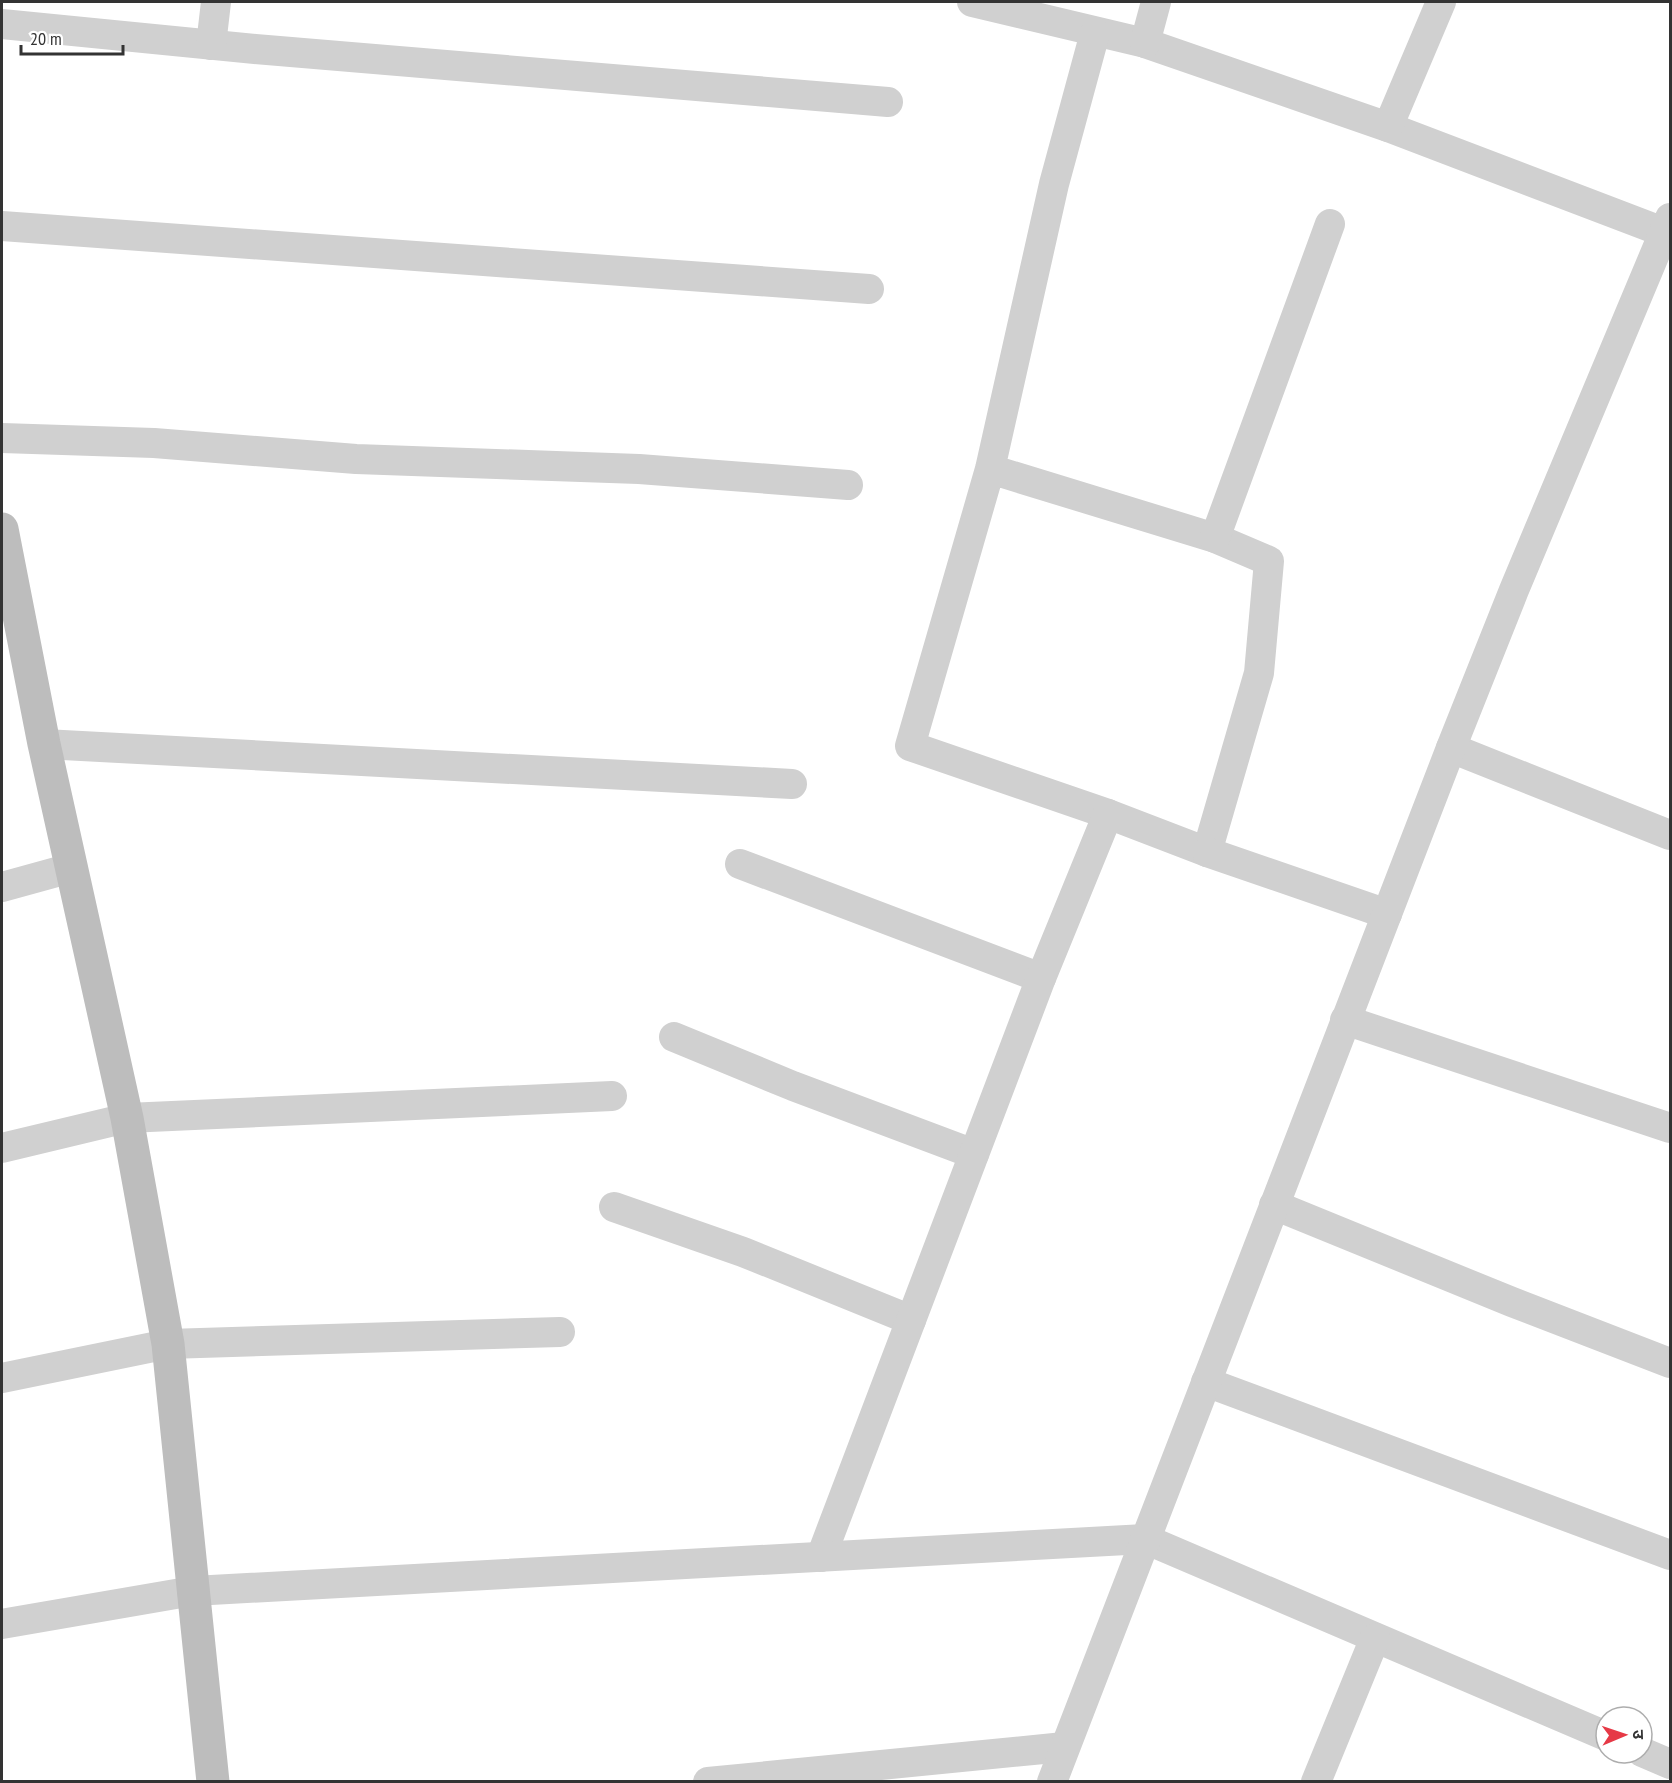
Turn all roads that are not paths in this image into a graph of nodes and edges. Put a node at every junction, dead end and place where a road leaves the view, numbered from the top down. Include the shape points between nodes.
1 (216, 2) edge
2 (972, 2) edge
3 (1156, 2) edge
4 (1442, 2) edge
5 (2, 24) edge
6 (1095, 33) junction
7 (1144, 44) junction
8 (211, 45) junction
9 (888, 102) dead end
10 (1388, 127) junction
11 (1330, 224) dead end
12 (1668, 225) edge
13 (2, 226) edge
14 (869, 289) dead end
15 (2, 438) edge
16 (990, 469) junction
17 (848, 485) dead end
18 (2, 529) edge
19 (1215, 538) junction
20 (9, 601) edge
21 (44, 744) junction
22 (1450, 748) junction
23 (792, 783) dead end
24 (1108, 814) junction
25 (1671, 835) edge
26 (1207, 852) junction
27 (740, 864) dead end
28 (71, 868) junction
29 (2, 887) edge
30 (1387, 914) junction
31 (1041, 978) junction
32 (1345, 1020) junction
33 (674, 1037) dead end
34 (612, 1096) dead end
35 (127, 1118) junction
36 (1671, 1128) edge
37 (2, 1148) edge
38 (975, 1154) junction
39 (1274, 1205) junction
40 (614, 1207) dead end
41 (911, 1320) junction
42 (560, 1332) dead end
43 (168, 1344) junction
44 (1671, 1363) edge
45 (2, 1378) edge
46 (1206, 1382) junction
47 (1145, 1539) junction
48 (1671, 1555) edge
49 (821, 1557) junction
50 (193, 1591) junction
51 (2, 1624) edge
52 (1375, 1638) junction
53 (1594, 1731) edge
54 (1064, 1747) junction
55 (1654, 1757) edge
56 (1671, 1764) edge
57 (213, 1782) edge
58 (708, 1782) edge
59 (1052, 1782) edge
60 (1316, 1782) edge

1 - 8 street
2 - 6 street
3 - 7 street
4 - 10 street
5 - 8 street
6 - 7 street
6 - 16 street via 1054,184
7 - 10 street
8 - 9 street
10 - 12 street
11 - 19 street
12 - 22 street
13 - 14 street
15 - 17 street via 154,443 356,459 639,469
16 - 19 street
16 - 24 street via 910,746
18 - 20 street
19 - 26 street via 1269,561 1259,673
20 - 21 street
21 - 23 street
21 - 28 street
22 - 25 street
22 - 30 street
24 - 26 street
24 - 31 street
26 - 30 street
27 - 31 street
28 - 29 street
28 - 35 street
30 - 32 street
31 - 38 street
32 - 36 street
32 - 39 street
33 - 38 street
34 - 35 street
35 - 37 street
35 - 43 street
38 - 41 street
39 - 44 street
39 - 46 street
40 - 41 street via 743,1252
41 - 49 street
42 - 43 street
43 - 45 street
43 - 50 street
46 - 47 street
46 - 48 street
47 - 49 street
47 - 52 street
47 - 54 street
49 - 50 street
50 - 51 street
50 - 57 street
52 - 53 street
52 - 60 street
54 - 58 street
54 - 59 street
55 - 56 street

